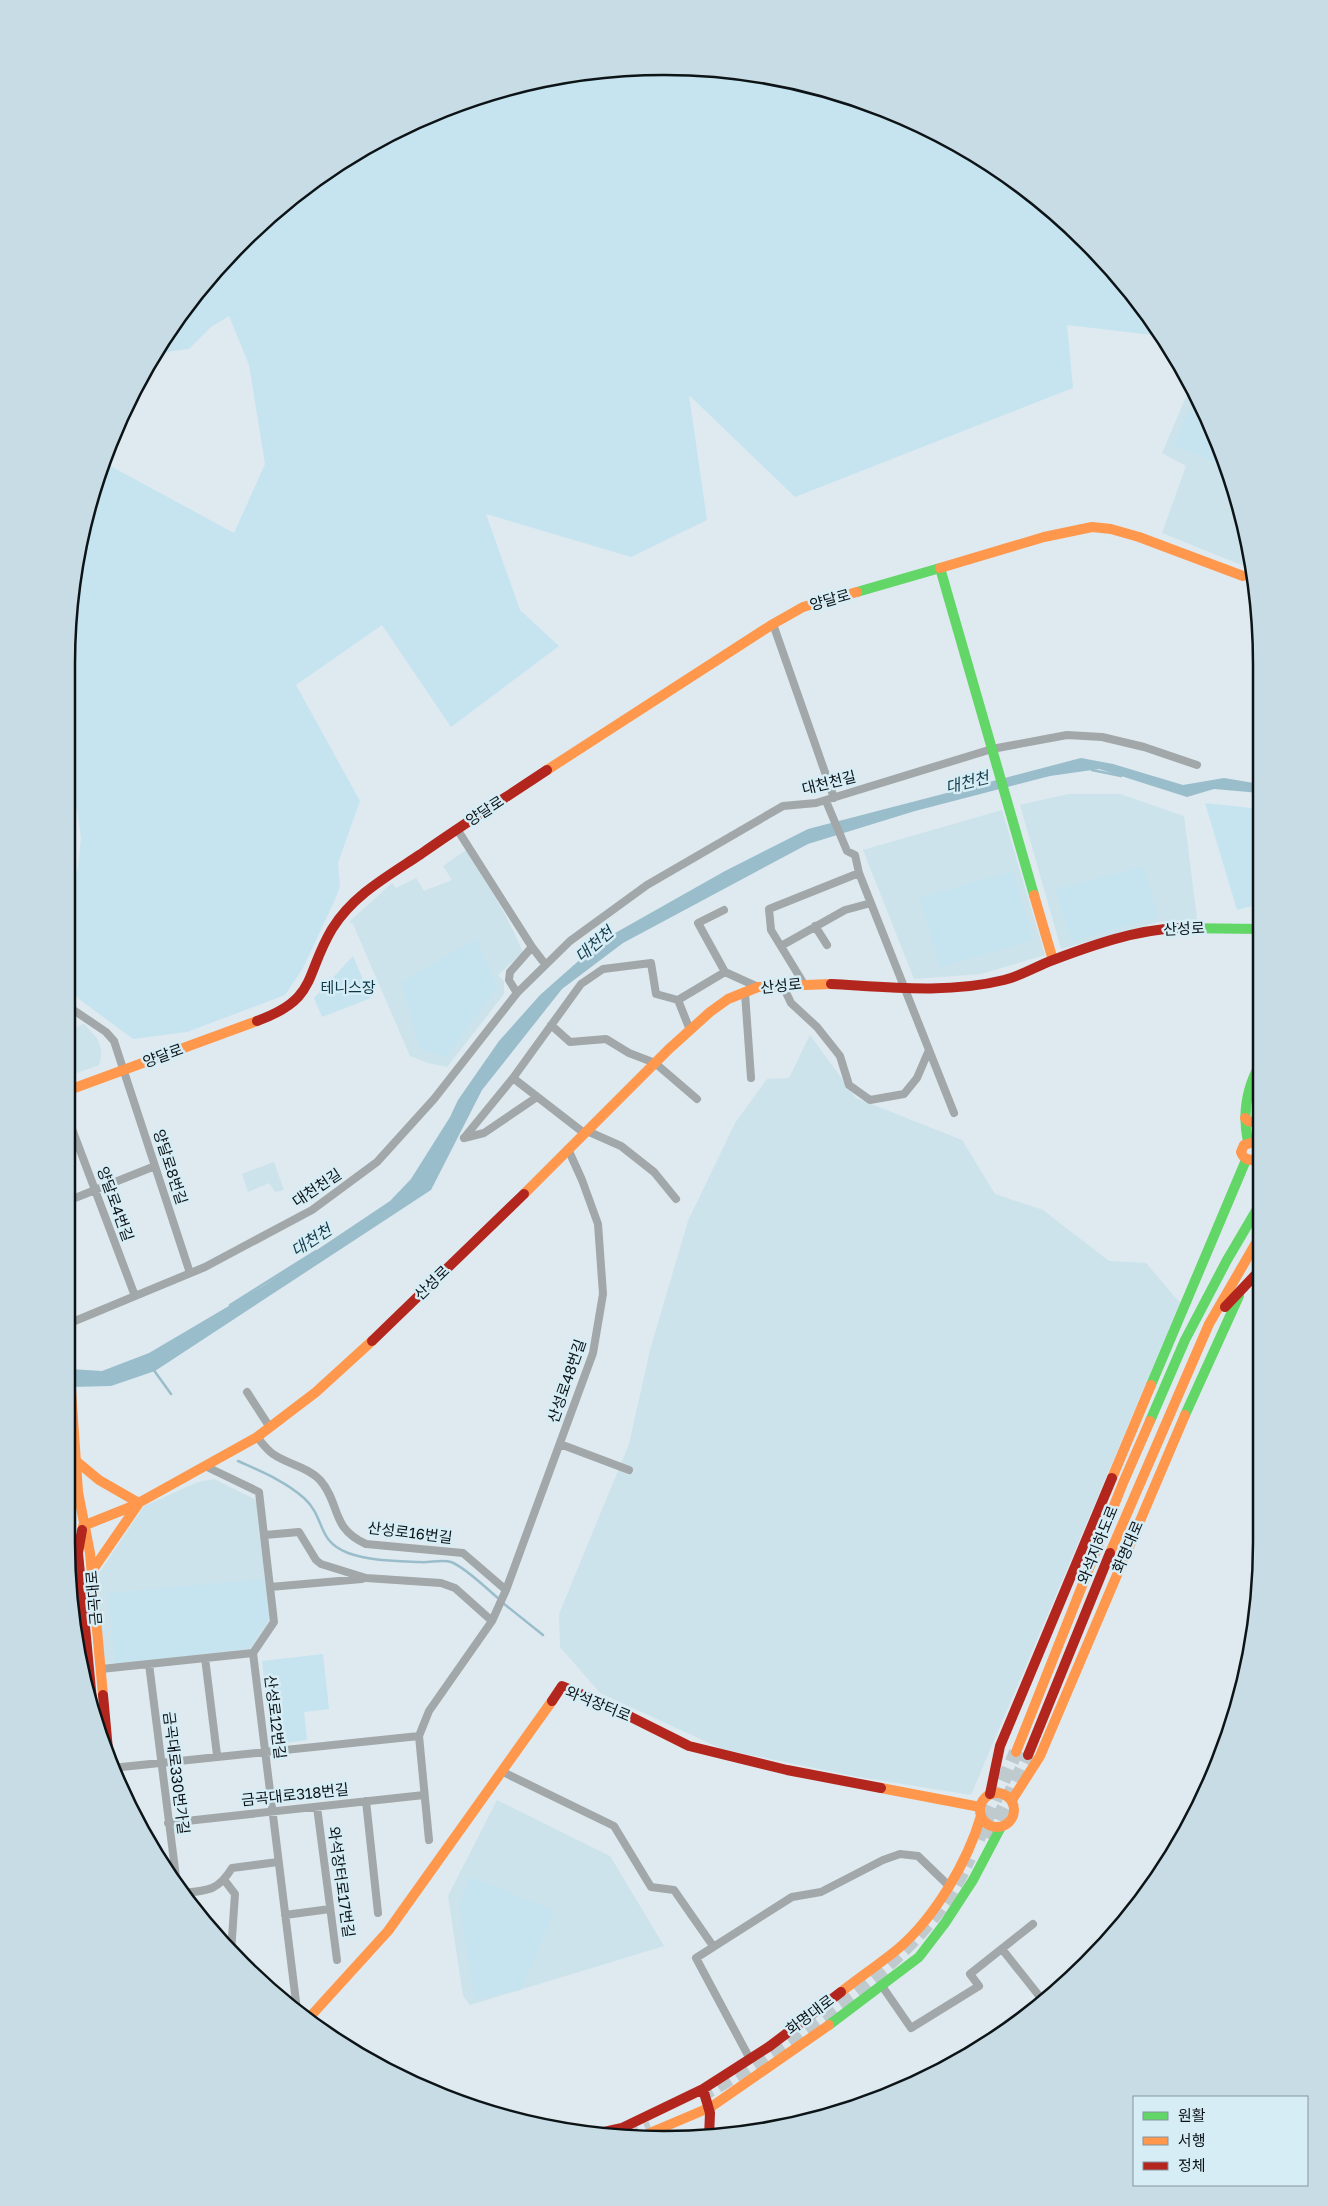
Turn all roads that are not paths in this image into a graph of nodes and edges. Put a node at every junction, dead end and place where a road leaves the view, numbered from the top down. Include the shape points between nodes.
1 (940, 568) junction
2 (1243, 576) dead end
3 (773, 624) junction
4 (994, 753) junction
5 (1197, 765) dead end
6 (830, 802) junction
7 (457, 829) junction
8 (860, 872) junction
9 (871, 903) junction
10 (724, 910) dead end
11 (815, 926) junction
12 (1253, 928) edge
13 (827, 945) dead end
14 (781, 946) junction
15 (532, 947) junction
16 (1053, 960) junction
17 (545, 964) junction
18 (725, 972) junction
19 (782, 984) junction
20 (804, 984) junction
21 (758, 987) junction
22 (904, 987) junction
23 (745, 992) junction
24 (517, 993) junction
25 (678, 1000) junction
26 (75, 1011) edge
27 (551, 1025) junction
28 (690, 1030) junction
29 (929, 1050) junction
30 (655, 1063) junction
31 (124, 1070) junction
32 (1253, 1077) edge
33 (512, 1078) junction
34 (751, 1078) dead end
35 (75, 1088) edge
36 (537, 1097) junction
37 (697, 1099) dead end
38 (954, 1113) dead end
39 (1245, 1118) junction
40 (1253, 1123) edge
41 (585, 1132) junction
42 (75, 1135) edge
43 (1253, 1144) edge
44 (568, 1149) junction
45 (1253, 1150) edge
46 (1253, 1159) edge
47 (1246, 1160) junction
48 (155, 1166) junction
49 (95, 1190) junction
50 (75, 1198) edge
51 (676, 1199) dead end
52 (1253, 1216) edge
53 (1253, 1248) edge
54 (190, 1273) junction
55 (1253, 1278) edge
56 (1240, 1292) junction
57 (135, 1296) junction
58 (75, 1321) edge
59 (1209, 1324) junction
60 (1185, 1340) junction
61 (1151, 1385) junction
62 (247, 1392) dead end
63 (269, 1426) junction
64 (257, 1437) junction
65 (560, 1444) junction
66 (75, 1460) joint
67 (205, 1466) junction
68 (629, 1470) dead end
69 (1133, 1498) joint
70 (138, 1503) junction
71 (83, 1526) junction
72 (265, 1535) junction
73 (92, 1571) junction
74 (366, 1578) junction
75 (270, 1587) junction
76 (506, 1590) junction
77 (492, 1621) junction
78 (253, 1653) junction
79 (204, 1658) junction
80 (149, 1664) junction
81 (88, 1665) edge
82 (101, 1669) junction
83 (107, 1732) edge
84 (419, 1736) junction
85 (265, 1750) junction
86 (1016, 1752) tunnel mouth
87 (1028, 1755) tunnel mouth
88 (216, 1756) junction
89 (161, 1762) junction
90 (120, 1767) edge
91 (503, 1772) junction
92 (990, 1794) junction
93 (424, 1795) junction
94 (1012, 1800) junction
95 (366, 1802) junction
96 (317, 1806) junction
97 (272, 1811) junction
98 (980, 1812) junction
99 (168, 1823) junction
100 (1001, 1827) junction
101 (429, 1840) dead end
102 (278, 1862) junction
103 (175, 1870) edge
104 (225, 1881) junction
105 (948, 1885) junction
106 (191, 1892) edge
107 (330, 1909) junction
108 (378, 1914) dead end
109 (285, 1915) junction
110 (1033, 1924) dead end
111 (232, 1941) edge
112 (713, 1946) junction
113 (1002, 1949) junction
114 (337, 1960) dead end
115 (882, 1986) junction
116 (1039, 1996) edge
117 (296, 2001) edge
118 (312, 2014) edge
119 (750, 2059) junction
120 (703, 2089) junction
121 (711, 2107) junction
122 (617, 2129) edge
123 (711, 2129) edge
124 (655, 2131) tunnel mouth

1 - 2 main road, 양달로 via 1044,537 1092,527 1139,536
1 - 3 main road, 양달로 via 803,607
1 - 4 main road
3 - 6 street
3 - 7 main road, 양달로
4 - 5 street, 대천천길 via 1067,735 1102,737
4 - 6 street, 대천천길
4 - 16 main road
6 - 8 street via 844,844 847,851 855,855
6 - 17 street, 대천천길 via 783,806 775,810 647,885 570,941
7 - 15 street
7 - 31 main road, 양달로 via 358,896 332,929 306,988 296,1000 276,1014
8 - 9 street
8 - 14 street via 769,909 771,930
9 - 11 street via 845,910
9 - 22 street
10 - 18 street via 698,923
11 - 13 street
11 - 14 street
12 - 16 main road, 산성로 via 1161,930 1122,937
14 - 20 street
15 - 17 street
15 - 24 street via 510,972 509,980
16 - 22 main road, 산성로 via 1005,980 951,988
17 - 24 street, 대천천길
18 - 21 street
18 - 25 street
19 - 20 main road, 산성로
19 - 21 main road, 산성로
19 - 29 street via 791,1003 840,1056 849,1085 870,1100 904,1094 918,1078
20 - 22 main road, 산성로
21 - 23 main road, 산성로
22 - 29 street
23 - 28 main road, 산성로 via 728,999
23 - 34 street
24 - 54 street, 대천천길 via 434,1099 378,1162 312,1210
25 - 27 street via 656,994 651,963 603,969 581,984
25 - 28 street
26 - 31 street, 양달로8번길 via 114,1041
27 - 30 street via 570,1042 606,1039 628,1053
27 - 33 street
28 - 30 main road, 산성로
29 - 38 street
30 - 37 street
30 - 41 main road, 산성로
31 - 35 main road, 양달로
31 - 48 street, 양달로8번길
32 - 39 main road via 1245,1101
33 - 36 street
33 - 36 street via 464,1138 484,1133
36 - 41 street
39 - 40 main road
39 - 43 main road via 1244,1128
41 - 44 main road, 산성로
41 - 51 street via 621,1146 654,1172
42 - 49 street, 양달로4번길
44 - 63 main road, 산성로 via 399,1316 316,1392
44 - 65 street, 산성로48번길 via 598,1224 603,1294 593,1353
45 - 47 main road via 1241,1149
46 - 47 main road
47 - 61 main road
48 - 49 street
48 - 54 street, 양달로8번길
49 - 50 street
49 - 57 street, 양달로4번길
52 - 60 main road
53 - 59 main road, 화명대로
54 - 57 street, 대천천길
55 - 56 main road
56 - 59 main road
56 - 94 main road, 화명대로 via 1162,1466 1040,1756
57 - 58 street, 대천천길
59 - 69 main road, 화명대로
60 - 61 main road
60 - 86 main road, 와석지하도로 via 1123,1483
61 - 92 main road via 1000,1746
62 - 63 street
63 - 64 main road, 산성로
64 - 67 main road, 산성로
64 - 76 street, 산성로16번길 via 273,1454 321,1481 340,1522 355,1539 366,1544 463,1553
65 - 68 street
65 - 76 street, 산성로48번길
66 - 70 main road via 99,1480
66 - 71 main road, 금곡대로
67 - 70 main road, 산성로
67 - 72 street via 259,1492
69 - 87 main road, 와석지하도로
70 - 71 main road, 산성로
70 - 73 main road
71 - 73 main road, 금곡대로
71 - 81 main road, 금곡대로 via 78,1553
72 - 74 street via 300,1532 321,1564
72 - 75 street
73 - 82 main road, 금곡대로
74 - 75 street
74 - 77 street via 441,1583 455,1588
75 - 78 street via 274,1622
76 - 77 street, 산성로48번길
77 - 84 street, 산성로48번길 via 429,1711
78 - 79 street
78 - 85 street, 산성로12번길
79 - 80 street
79 - 88 street
80 - 82 street
80 - 89 street, 금곡대로330번가길
82 - 83 main road, 금곡대로
84 - 85 street
84 - 93 street
85 - 88 street
85 - 97 street, 산성로12번길
88 - 89 street
89 - 90 street
89 - 99 street, 금곡대로330번가길
91 - 98 main road, 와석장터로 via 562,1686 689,1746
91 - 112 street via 614,1826 651,1887 674,1890
91 - 118 main road, 와석장터로 via 388,1931
92 - 94 main road via 1006,1794
92 - 98 main road via 983,1800
93 - 95 street, 금곡대로318번길
93 - 101 street
94 - 100 main road via 1014,1816
95 - 96 street, 금곡대로318번길
95 - 108 street
96 - 97 street, 금곡대로318번길
96 - 107 street, 와석장터로17번길
97 - 99 street, 금곡대로318번길
97 - 102 street, 산성로12번길
98 - 100 main road via 985,1823
98 - 105 main road, 화명대로 via 977,1830
99 - 103 street, 금곡대로330번가길
100 - 115 main road, 화명대로 via 946,1923 919,1957
102 - 104 street via 232,1868
102 - 109 street, 산성로12번길
104 - 106 street via 209,1891
104 - 111 street via 235,1894
105 - 112 street via 918,1856 900,1854 821,1892 792,1897
105 - 119 main road, 화명대로 via 928,1916 900,1947
107 - 109 street
107 - 114 street, 와석장터로17번길
109 - 117 street, 산성로12번길
110 - 113 street
112 - 119 street via 696,1958
113 - 115 street via 970,1974 979,1986 911,2028
113 - 116 street
115 - 121 main road, 화명대로
119 - 120 main road, 화명대로
120 - 121 main road
120 - 122 main road, 화명대로
121 - 123 main road
121 - 124 main road, 화명대로

